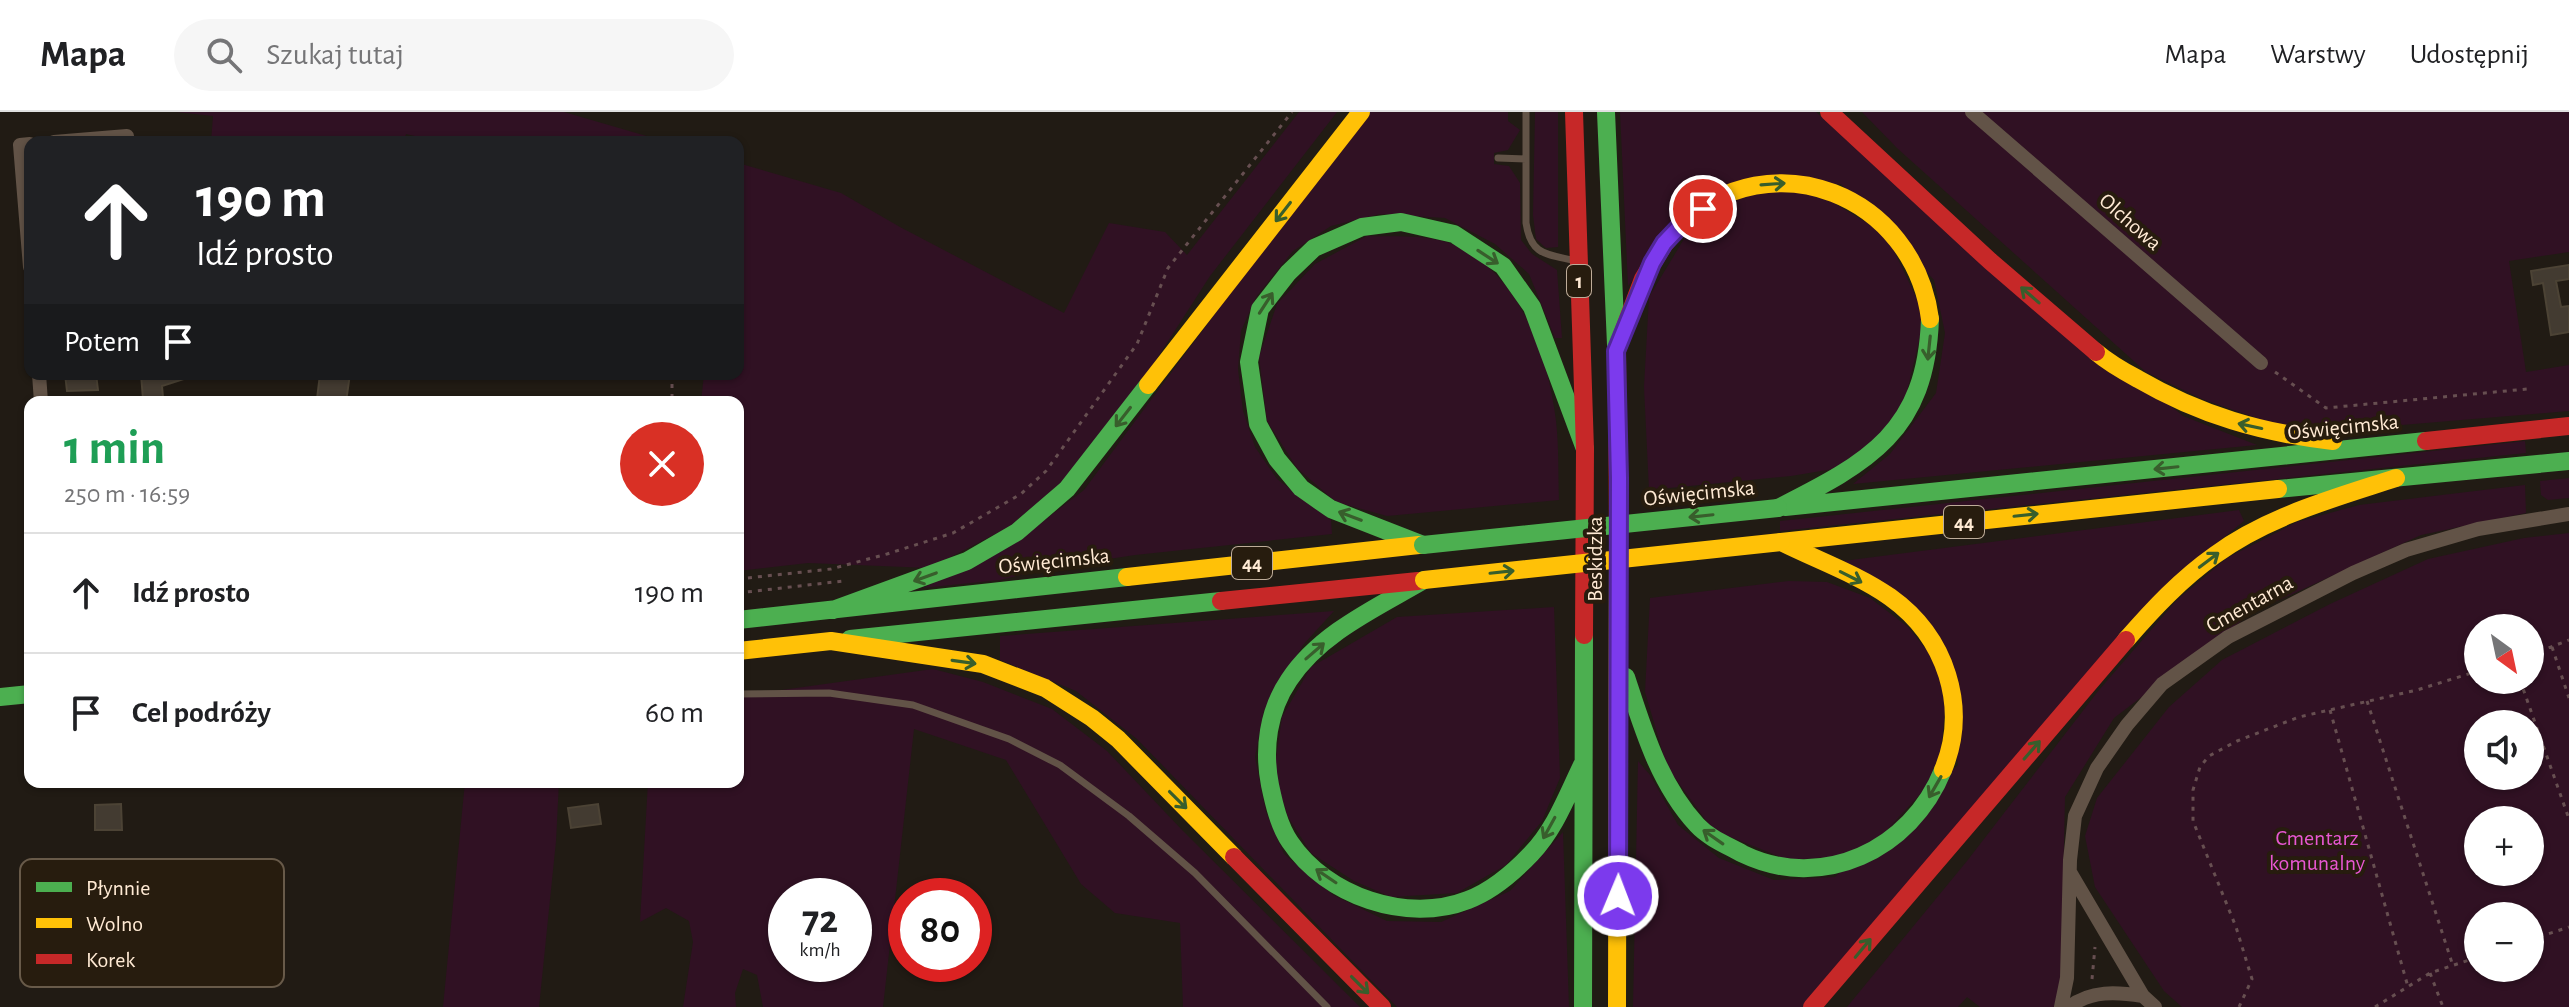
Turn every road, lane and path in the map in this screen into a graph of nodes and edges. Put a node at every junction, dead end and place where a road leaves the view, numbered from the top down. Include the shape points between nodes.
1 (1292, 112) edge
2 (1361, 112) edge
3 (1526, 112) edge
4 (1574, 112) edge
5 (1606, 112) edge
6 (1829, 112) edge
7 (1972, 112) edge
8 (24, 145) edge
9 (1498, 158) dead end
10 (1526, 159) junction
11 (24, 194) edge
12 (1578, 261) junction
13 (1616, 351) junction
14 (2261, 363) joint
15 (2527, 389) dead end
16 (2569, 426) edge
17 (2383, 446) junction
18 (1585, 449) junction
19 (2569, 461) edge
20 (2396, 478) junction
21 (1778, 508) junction
22 (2569, 514) edge
23 (1781, 542) junction
24 (1423, 545) junction
25 (744, 578) edge
26 (851, 579) dead end
27 (1424, 580) junction
28 (744, 592) edge
29 (833, 610) junction
30 (744, 619) edge
31 (2569, 640) edge
32 (831, 641) junction
33 (2552, 647) junction
34 (744, 650) edge
35 (2544, 650) edge
36 (1618, 652) junction
37 (2464, 675) edge
38 (744, 694) edge
39 (2525, 694) edge
40 (24, 695) edge
41 (0, 697) edge
42 (2569, 698) edge
43 (2367, 701) junction
44 (2330, 710) junction
45 (1584, 759) junction
46 (2569, 819) edge
47 (2070, 871) junction
48 (2569, 927) edge
49 (2104, 928) junction
50 (2544, 935) edge
51 (2464, 962) edge
52 (2453, 966) junction
53 (2430, 973) junction
54 (2408, 987) junction
55 (2090, 996) junction
56 (2143, 996) junction
57 (1327, 1007) edge
58 (1382, 1007) edge
59 (1583, 1007) edge
60 (1617, 1007) edge
61 (1812, 1007) edge
62 (2061, 1007) edge
63 (2069, 1007) edge
64 (2155, 1007) edge
65 (2239, 1007) edge
66 (2375, 1007) edge
67 (2443, 1007) edge

1 - 25 path via 1168,268 1137,344 1046,471 1021,494 953,533 887,554 831,569
2 -> 29 main road via 1067,489 1017,532 967,561
3 - 10 lane
4 - 12 main road, Beskidzka / 1
5 - 13 main road, Beskidzka / 1
17 -> 6 main road via 2306,438 2227,421 2169,397 2105,360
7 - 14 street, Olchowa
8 - 11 street
9 - 10 lane
10 - 12 lane via 1529,239 1541,253
12 - 18 main road, Beskidzka / 1
13 -> 21 main road via 1664,243 1721,196 1760,184 1800,182 1828,190 1885,224 1923,280 1931,316 1922,383 1906,417 1875,452 1849,472
13 - 36 main road, Beskidzka / 1
14 - 15 path via 2326,408
16 - 17 main road, Oświęcimska / 44
17 -> 21 main road, Oświęcimska / 44
24 -> 18 main road via 1331,509 1301,488 1258,424 1249,362 1260,309 1314,248 1362,227 1401,222 1454,234 1503,266 1532,307
18 - 45 main road, Beskidzka / 1
19 - 20 main road, 44
23 -> 20 main road, 44
61 -> 20 main road via 2129,637 2189,575 2250,534
21 -> 24 main road, Oświęcimska / 44, bridge
22 - 47 street, Cmentarna via 2478,529 2406,550 2228,637 2162,684 2097,768 2075,816
27 -> 23 main road, 44, bridge
23 -> 36 main road via 1891,598 1936,647 1950,678 1957,705 1939,782 1918,814 1883,845 1851,862 1809,868 1767,865 1698,826 1653,758
24 - 29 main road, Oświęcimska / 44
26 - 28 path
27 - 32 main road, 44
45 -> 27 main road via 1532,853 1458,904 1377,904 1308,864 1277,815 1266,768 1267,732 1288,682 1307,657
29 - 30 main road, Oświęcimska / 44
31 - 33 path
32 - 34 main road, 44
32 -> 58 main road via 983,664 1045,688 1092,718
33 - 35 path
33 - 42 path
36 - 60 main road, Beskidzka / 1
37 - 43 path
38 - 57 lane via 829,693 913,705 1009,739 1060,765 1195,873
39 - 46 path
40 - 41 main road
43 - 44 path
43 - 52 path
44 - 54 path
44 - 65 path via 2262,731 2209,756 2200,767 2193,821 2252,979
45 - 59 main road, Beskidzka / 1
47 - 49 street
47 - 62 street, Cmentarna via 2067,978
48 - 50 path
49 - 55 path via 2096,933
49 - 56 street
51 - 52 path
52 - 53 path
53 - 54 path
53 - 67 path
54 - 66 path
55 - 56 street
55 - 63 street
56 - 64 street

